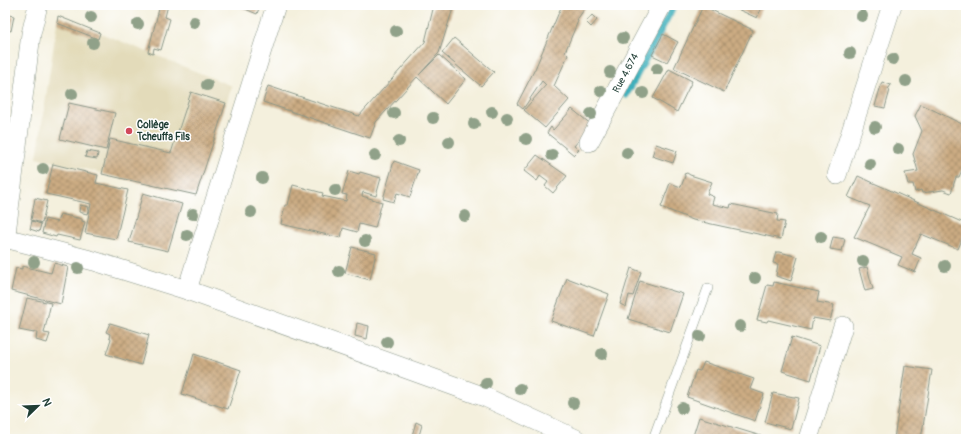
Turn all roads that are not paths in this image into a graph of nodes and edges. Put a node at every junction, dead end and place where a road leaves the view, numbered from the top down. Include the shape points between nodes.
1 (38, 5) edge
2 (276, 5) edge
3 (662, 5) edge
4 (892, 5) edge
5 (589, 142) dead end
6 (837, 175) dead end
7 (5, 239) edge
8 (708, 288) dead end
9 (187, 290) junction
10 (842, 326) dead end
11 (576, 439) edge
12 (653, 439) edge
13 (808, 439) edge

1 - 7 street via 31,34
2 - 9 street
3 - 5 street, Rue 4.674
4 - 6 street
7 - 9 street via 94,261
8 - 12 lane
9 - 11 street via 484,397
10 - 13 street

